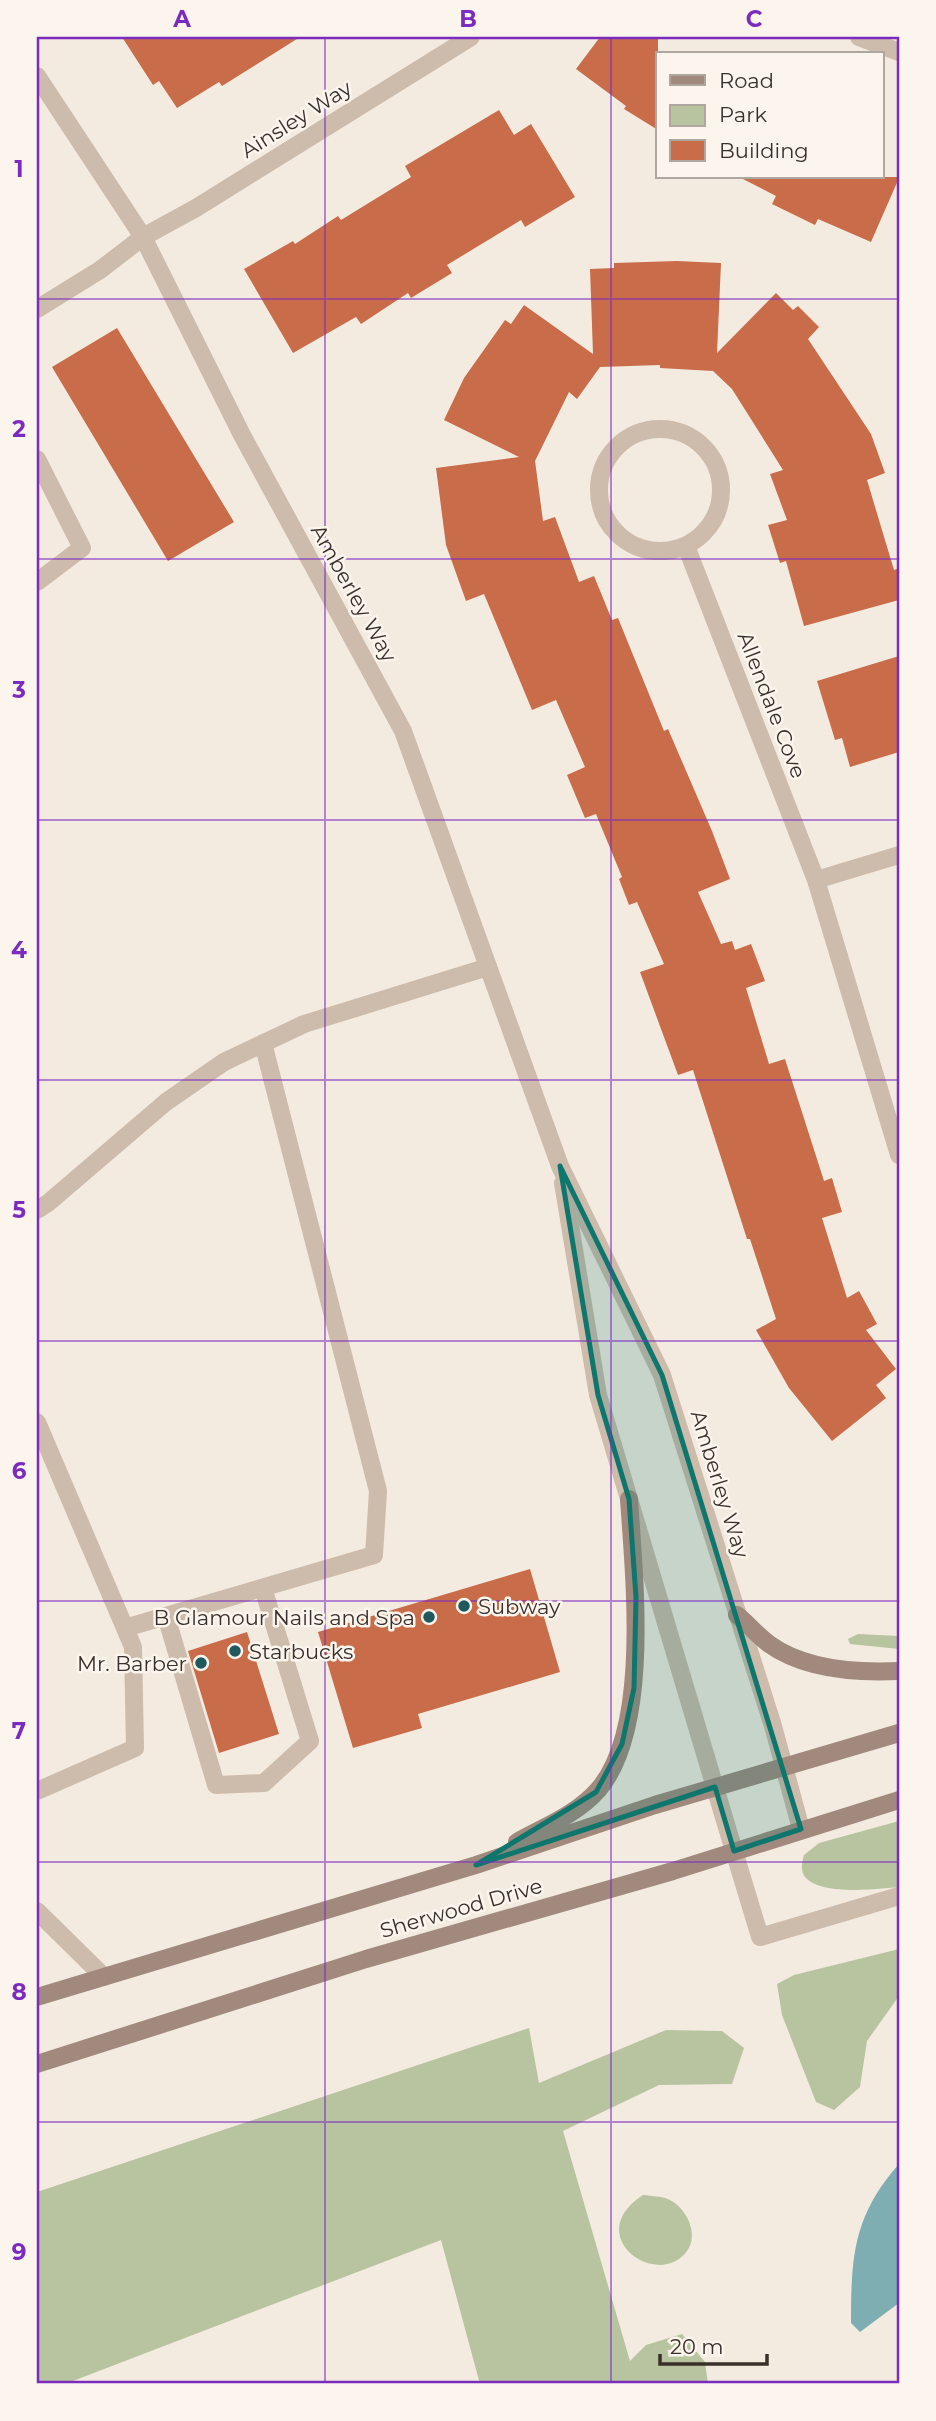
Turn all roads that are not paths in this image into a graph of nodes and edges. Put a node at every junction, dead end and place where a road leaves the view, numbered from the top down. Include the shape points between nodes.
1 (471, 37) edge
2 (859, 37) edge
3 (899, 51) edge
4 (37, 76) edge
5 (143, 237) junction
6 (37, 309) edge
7 (37, 459) edge
8 (686, 546) junction
9 (37, 582) edge
10 (899, 855) edge
11 (816, 880) junction
12 (488, 967) junction
13 (263, 1043) junction
14 (899, 1155) edge
15 (560, 1166) junction
16 (37, 1210) edge
17 (37, 1422) edge
18 (629, 1499) junction
19 (263, 1588) junction
20 (737, 1615) junction
21 (166, 1616) junction
22 (125, 1628) junction
23 (899, 1671) edge
24 (899, 1733) edge
25 (783, 1767) junction
26 (715, 1787) junction
27 (37, 1791) edge
28 (899, 1800) edge
29 (801, 1829) junction
30 (734, 1851) junction
31 (476, 1865) junction
32 (899, 1896) edge
33 (37, 1911) edge
34 (104, 1977) junction
35 (37, 1997) edge
36 (37, 2064) edge

1 - 5 street, Ainsley Way
2 - 3 street
4 - 5 street, Amberley Way
5 - 6 street, Ainsley Way
5 - 12 street, Amberley Way via 242,435 403,731
7 - 9 street via 82,548
8 - 8 street via 703,535 715,519 720,480 714,460 684,434 665,429 644,430 626,438 610,452 601,471 601,511 611,529 646,551
8 - 11 street, Allendale Cove
10 - 11 street
11 - 14 street, Allendale Cove
12 - 13 street via 304,1024
12 - 15 street, Amberley Way
13 - 16 street via 224,1062 166,1102
13 - 19 street via 379,1491 374,1555
15 - 18 street, Amberley Way via 598,1395
15 - 20 street, Amberley Way via 662,1375
17 - 22 street
18 - 26 street, Amberley Way
18 - 31 main road via 636,1597 634,1688 612,1772 569,1813
19 - 21 street
19 - 21 street via 310,1741 264,1783 216,1785
20 - 23 main road via 770,1644 800,1661
20 - 25 street, Amberley Way
21 - 22 street
22 - 27 street via 133,1647 135,1748
24 - 25 main road, Sherwood Drive
25 - 26 main road, Sherwood Drive
25 - 29 street, Amberley Way
26 - 30 street, Amberley Way
26 - 31 main road, Sherwood Drive
28 - 29 main road, Sherwood Drive
29 - 30 main road, Sherwood Drive
30 - 32 street, Amberley Way via 760,1937
30 - 36 main road, Sherwood Drive via 366,1959
31 - 34 main road, Sherwood Drive
33 - 34 street
34 - 35 main road, Sherwood Drive

